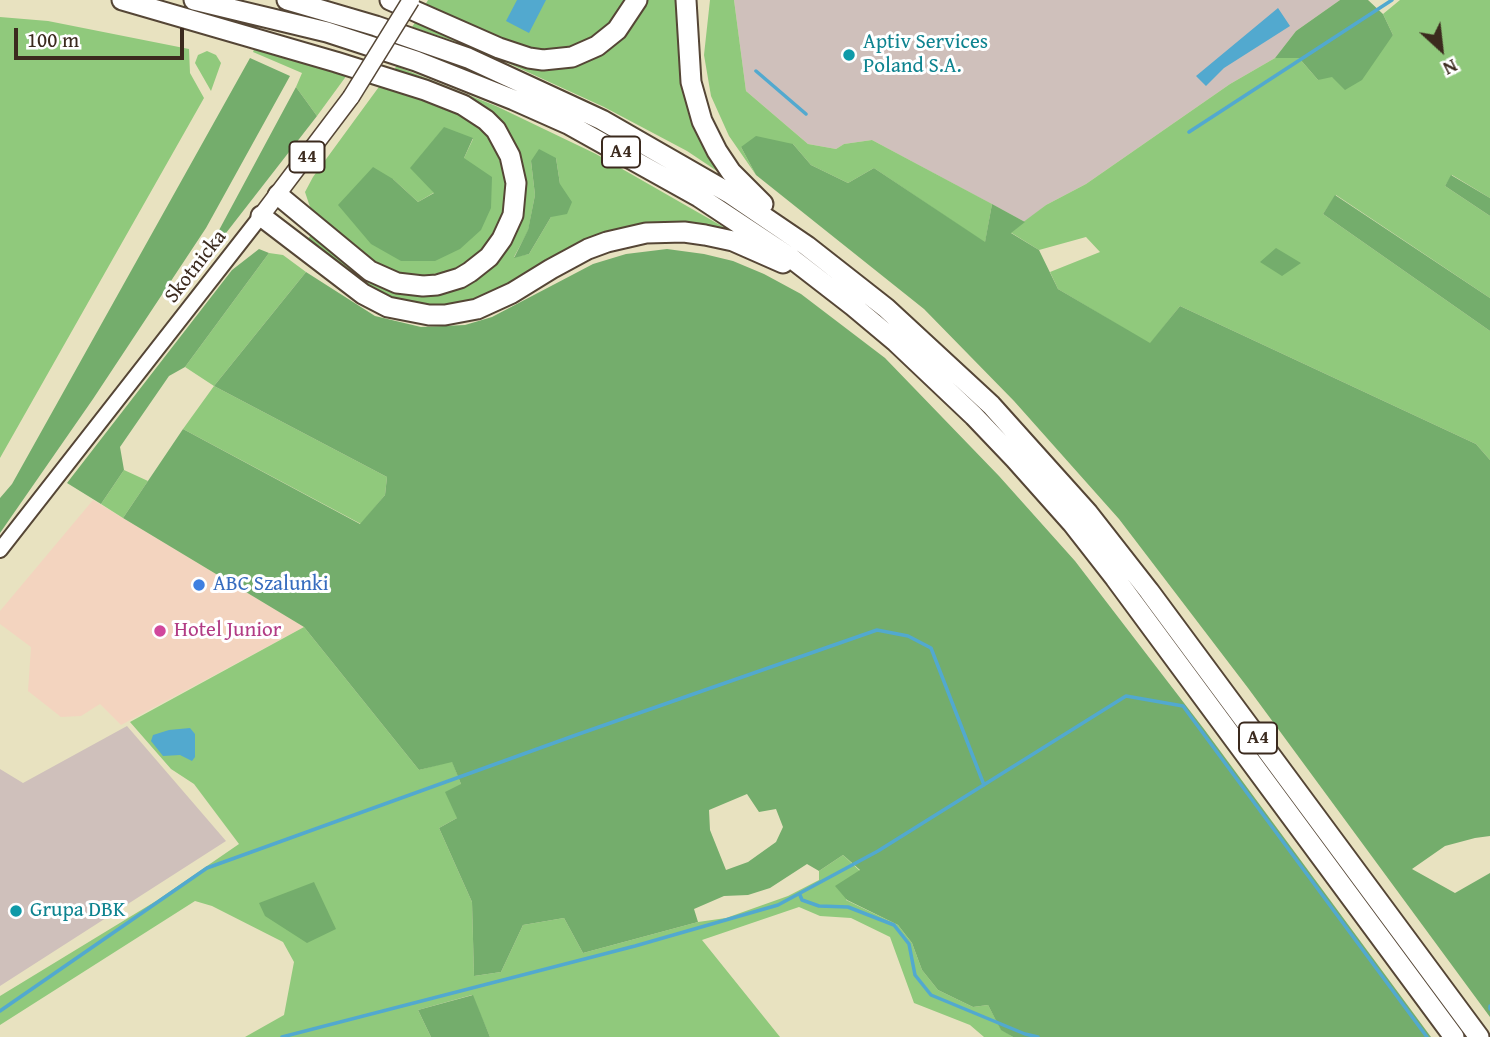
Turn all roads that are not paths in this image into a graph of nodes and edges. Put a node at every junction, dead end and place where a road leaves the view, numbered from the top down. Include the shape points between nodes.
1 (122, 0) edge
2 (194, 0) edge
3 (287, 0) edge
4 (390, 0) edge
5 (411, 0) edge
6 (637, 0) edge
7 (685, 0) edge
8 (278, 195) junction
9 (261, 216) junction
10 (807, 246) junction
11 (818, 278) junction
12 (0, 550) edge
13 (1454, 1037) edge
14 (1479, 1037) edge

1 - 8 highway via 336,62 463,105 496,130 510,156 516,183 513,215 489,257 460,278 423,286 397,283 370,271
2 - 11 highway, A4 via 327,32 514,100 672,180
3 - 10 highway, A4 via 437,47 551,95 697,173
4 - 6 highway via 499,48 543,60 572,57 597,46 617,30
5 - 8 main road, Skotnicka / 44, bridge via 351,97
7 - 10 highway via 691,82 710,140 741,183
8 - 9 main road, Skotnicka / 44
9 - 11 highway via 370,298 429,315 477,309 588,249 646,233 684,232 733,241
9 - 12 main road, Skotnicka
10 - 14 highway, A4 via 936,352 1061,480 1149,591
11 - 13 highway, A4 via 896,342 974,416 1072,523

